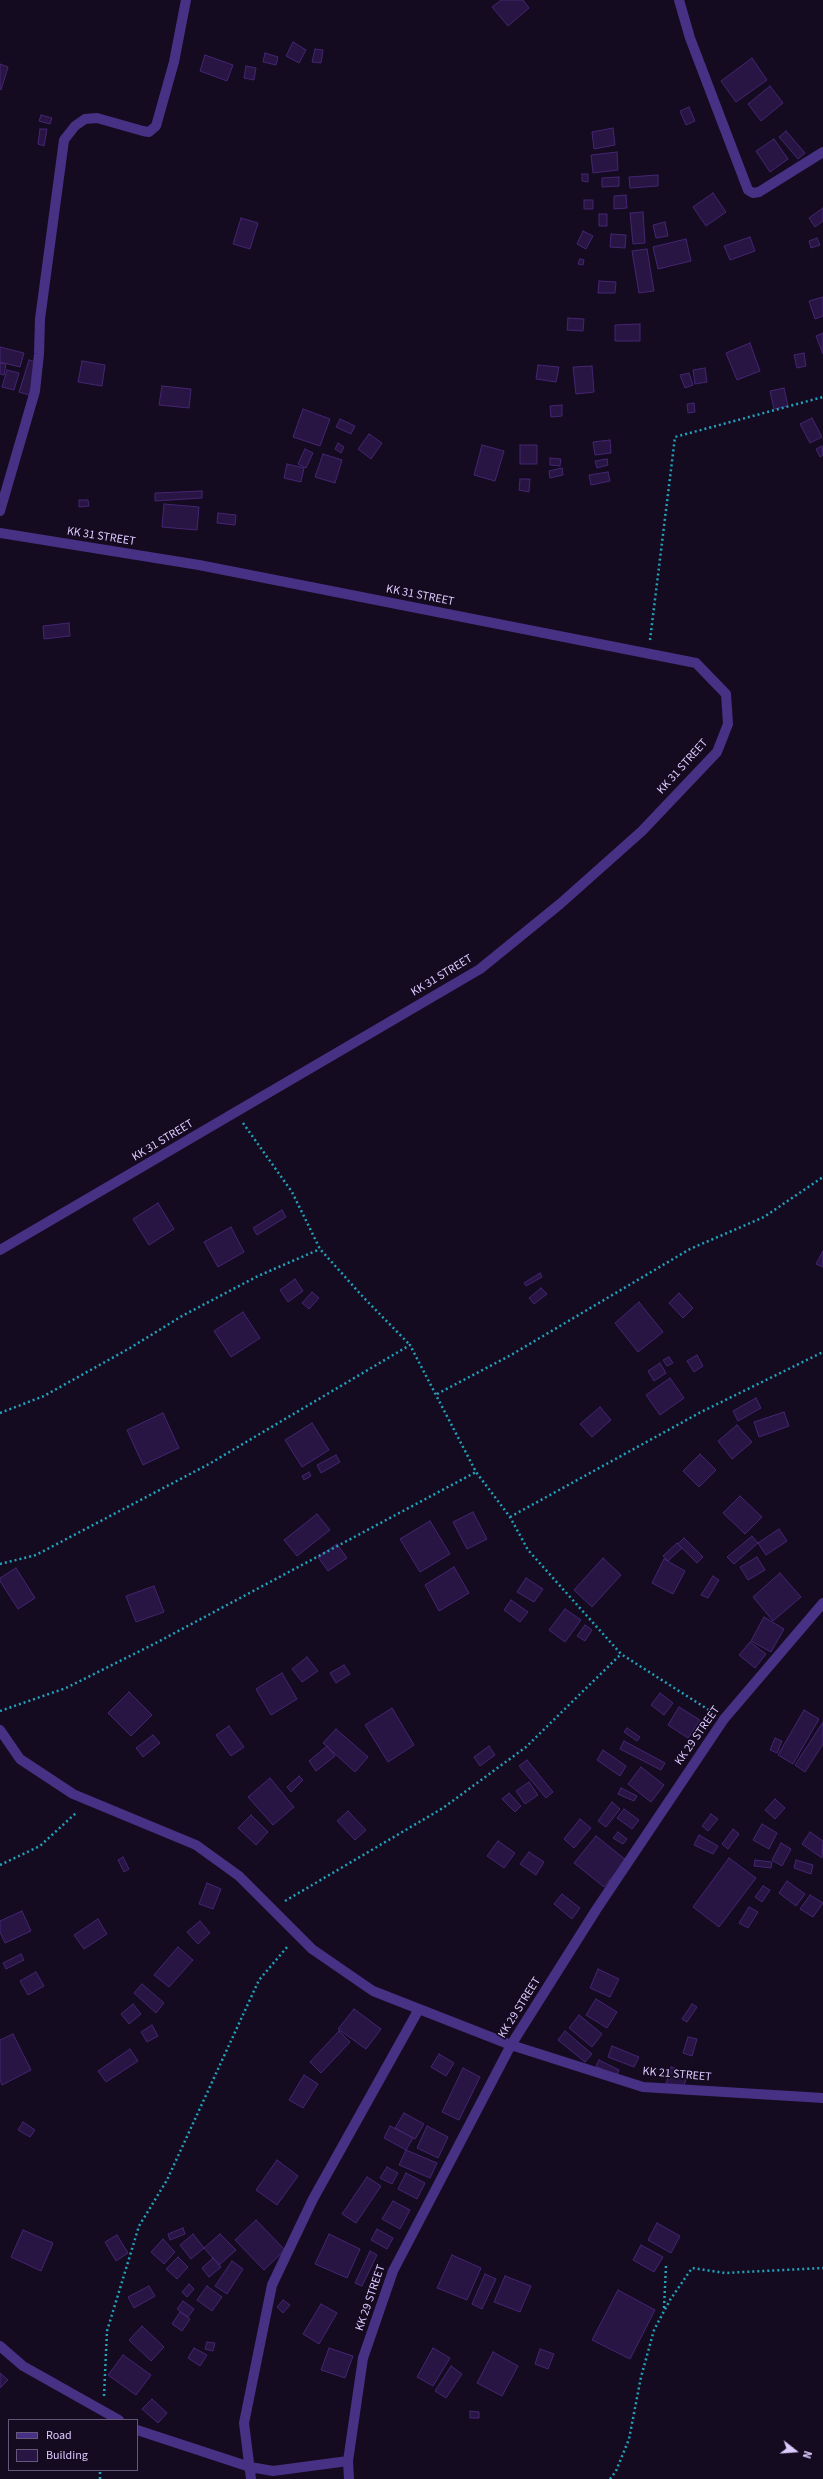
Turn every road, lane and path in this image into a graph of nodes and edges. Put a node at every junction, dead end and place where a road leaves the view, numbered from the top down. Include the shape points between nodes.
1 (186, 0) edge
2 (679, 0) edge
3 (823, 152) edge
4 (823, 397) edge
5 (0, 512) edge
6 (0, 534) edge
7 (648, 654) junction
8 (235, 1113) junction
9 (823, 1177) edge
10 (320, 1249) junction
11 (0, 1250) edge
12 (410, 1345) junction
13 (823, 1352) edge
14 (437, 1394) junction
15 (0, 1413) edge
16 (476, 1472) junction
17 (510, 1517) junction
18 (0, 1564) edge
19 (823, 1603) edge
20 (621, 1654) junction
21 (0, 1711) edge
22 (724, 1719) junction
23 (0, 1730) edge
24 (89, 1801) junction
25 (0, 1865) edge
26 (272, 1909) junction
27 (298, 1935) junction
28 (419, 2009) junction
29 (511, 2046) junction
30 (823, 2098) edge
31 (666, 2266) dead end
32 (823, 2268) edge
33 (664, 2311) junction
34 (0, 2346) edge
35 (104, 2412) junction
36 (116, 2419) edge
37 (138, 2430) edge
38 (348, 2461) junction
39 (250, 2467) junction
40 (251, 2479) edge
41 (349, 2479) edge
42 (610, 2479) edge

1 - 5 street via 174,62 156,126 149,132 97,118 85,119 75,126 64,140 40,319 35,391
2 - 3 street via 690,38 748,190 753,193 759,192
4 - 7 path via 675,437
6 - 7 street, KK 31 STREET via 199,565
7 - 8 street, KK 31 STREET via 696,663 726,694 728,724 717,752 642,831 560,904 480,969
8 - 10 path via 292,1192
8 - 11 street, KK 31 STREET
9 - 14 path via 764,1217 690,1249 511,1355
10 - 12 path
10 - 15 path via 258,1276 44,1396
12 - 14 path
12 - 18 path via 209,1464 36,1555
13 - 17 path via 701,1412
14 - 16 path
16 - 17 path
16 - 21 path via 141,1651 66,1688
17 - 20 path via 528,1550
19 - 22 street, KK 29 STREET
20 - 22 path
20 - 26 path via 526,1747 443,1808
22 - 29 street, KK 29 STREET via 596,1910
23 - 24 street, KK 21 STREET via 20,1759 73,1794
24 - 25 path via 40,1846
24 - 26 street, KK 21 STREET via 196,1845 239,1876
26 - 27 street, KK 21 STREET
27 - 28 street, KK 21 STREET via 312,1949 373,1991
27 - 35 path via 258,1980 167,2180 139,2226 107,2331
28 - 29 street, KK 21 STREET
28 - 39 street via 313,2199 272,2285 244,2423
29 - 30 street, KK 21 STREET via 643,2087
29 - 38 street, KK 29 STREET via 393,2271 363,2358
31 - 33 path
32 - 33 path via 725,2273 692,2268
33 - 42 path via 649,2343 629,2439
34 - 35 street via 23,2366
35 - 36 street
37 - 39 street
38 - 39 street via 273,2471
38 - 41 street, KK 29 STREET
39 - 40 street

